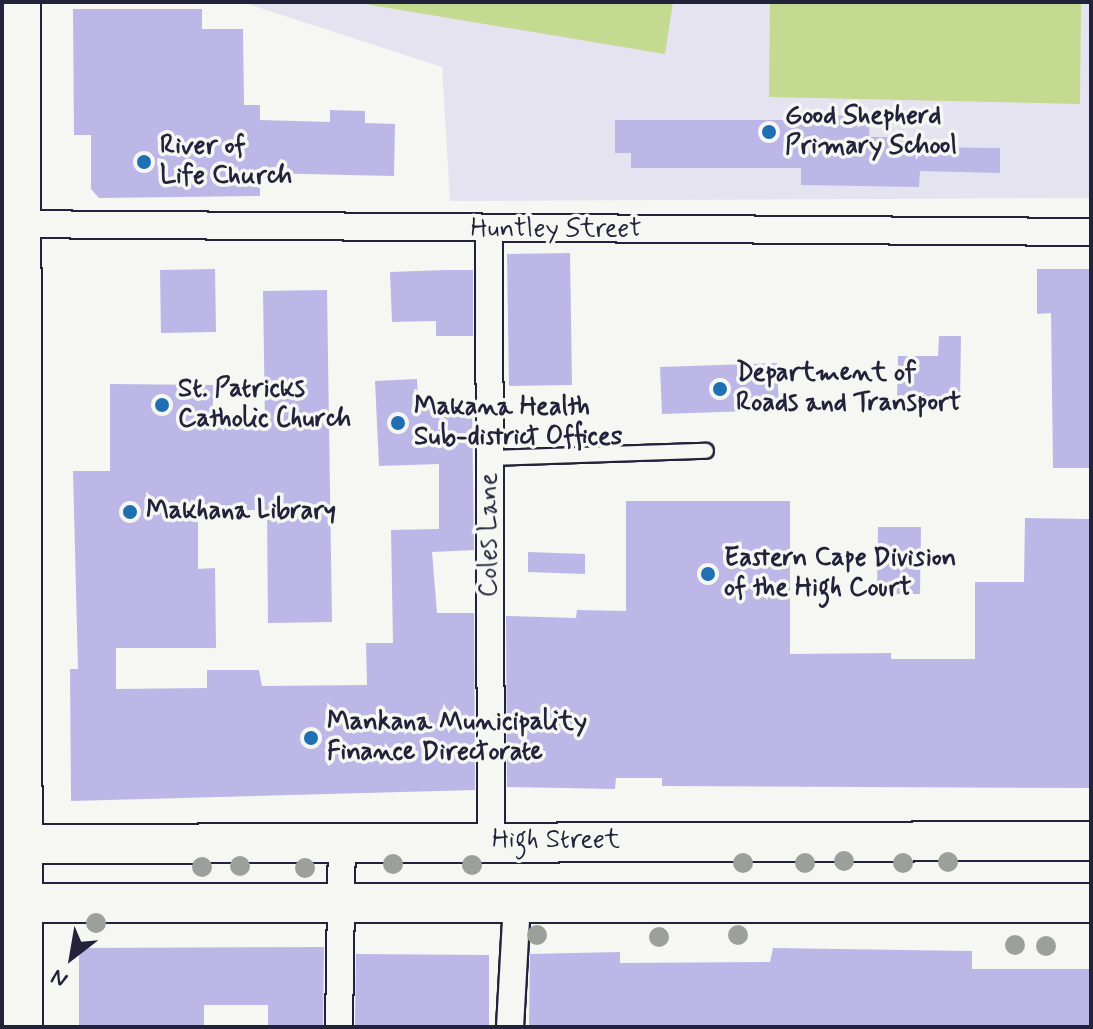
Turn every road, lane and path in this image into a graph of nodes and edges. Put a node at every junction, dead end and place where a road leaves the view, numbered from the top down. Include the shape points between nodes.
1 (21, 2) edge
2 (11, 224) edge
3 (489, 230) junction
4 (1091, 232) edge
5 (706, 451) dead end
6 (490, 458) junction
7 (10, 517) edge
8 (15, 828) edge
9 (491, 841) junction
10 (1091, 841) edge
11 (342, 844) junction
12 (517, 901) junction
13 (342, 902) junction
14 (22, 903) junction
15 (1091, 903) edge
16 (23, 1027) edge
17 (339, 1027) edge
18 (510, 1027) edge

1 - 2 street
2 - 3 street, Huntley Street
2 - 7 street
3 - 4 street, Huntley Street
3 - 6 street, Coles Lane
5 - 6 lane
6 - 9 street, Coles Lane
7 - 8 street
8 - 11 street, High Street
8 - 14 street
9 - 10 street, High Street
9 - 11 street, High Street
11 - 13 street
12 - 13 street
12 - 15 street
12 - 18 street
13 - 14 street
13 - 17 street
14 - 16 street

